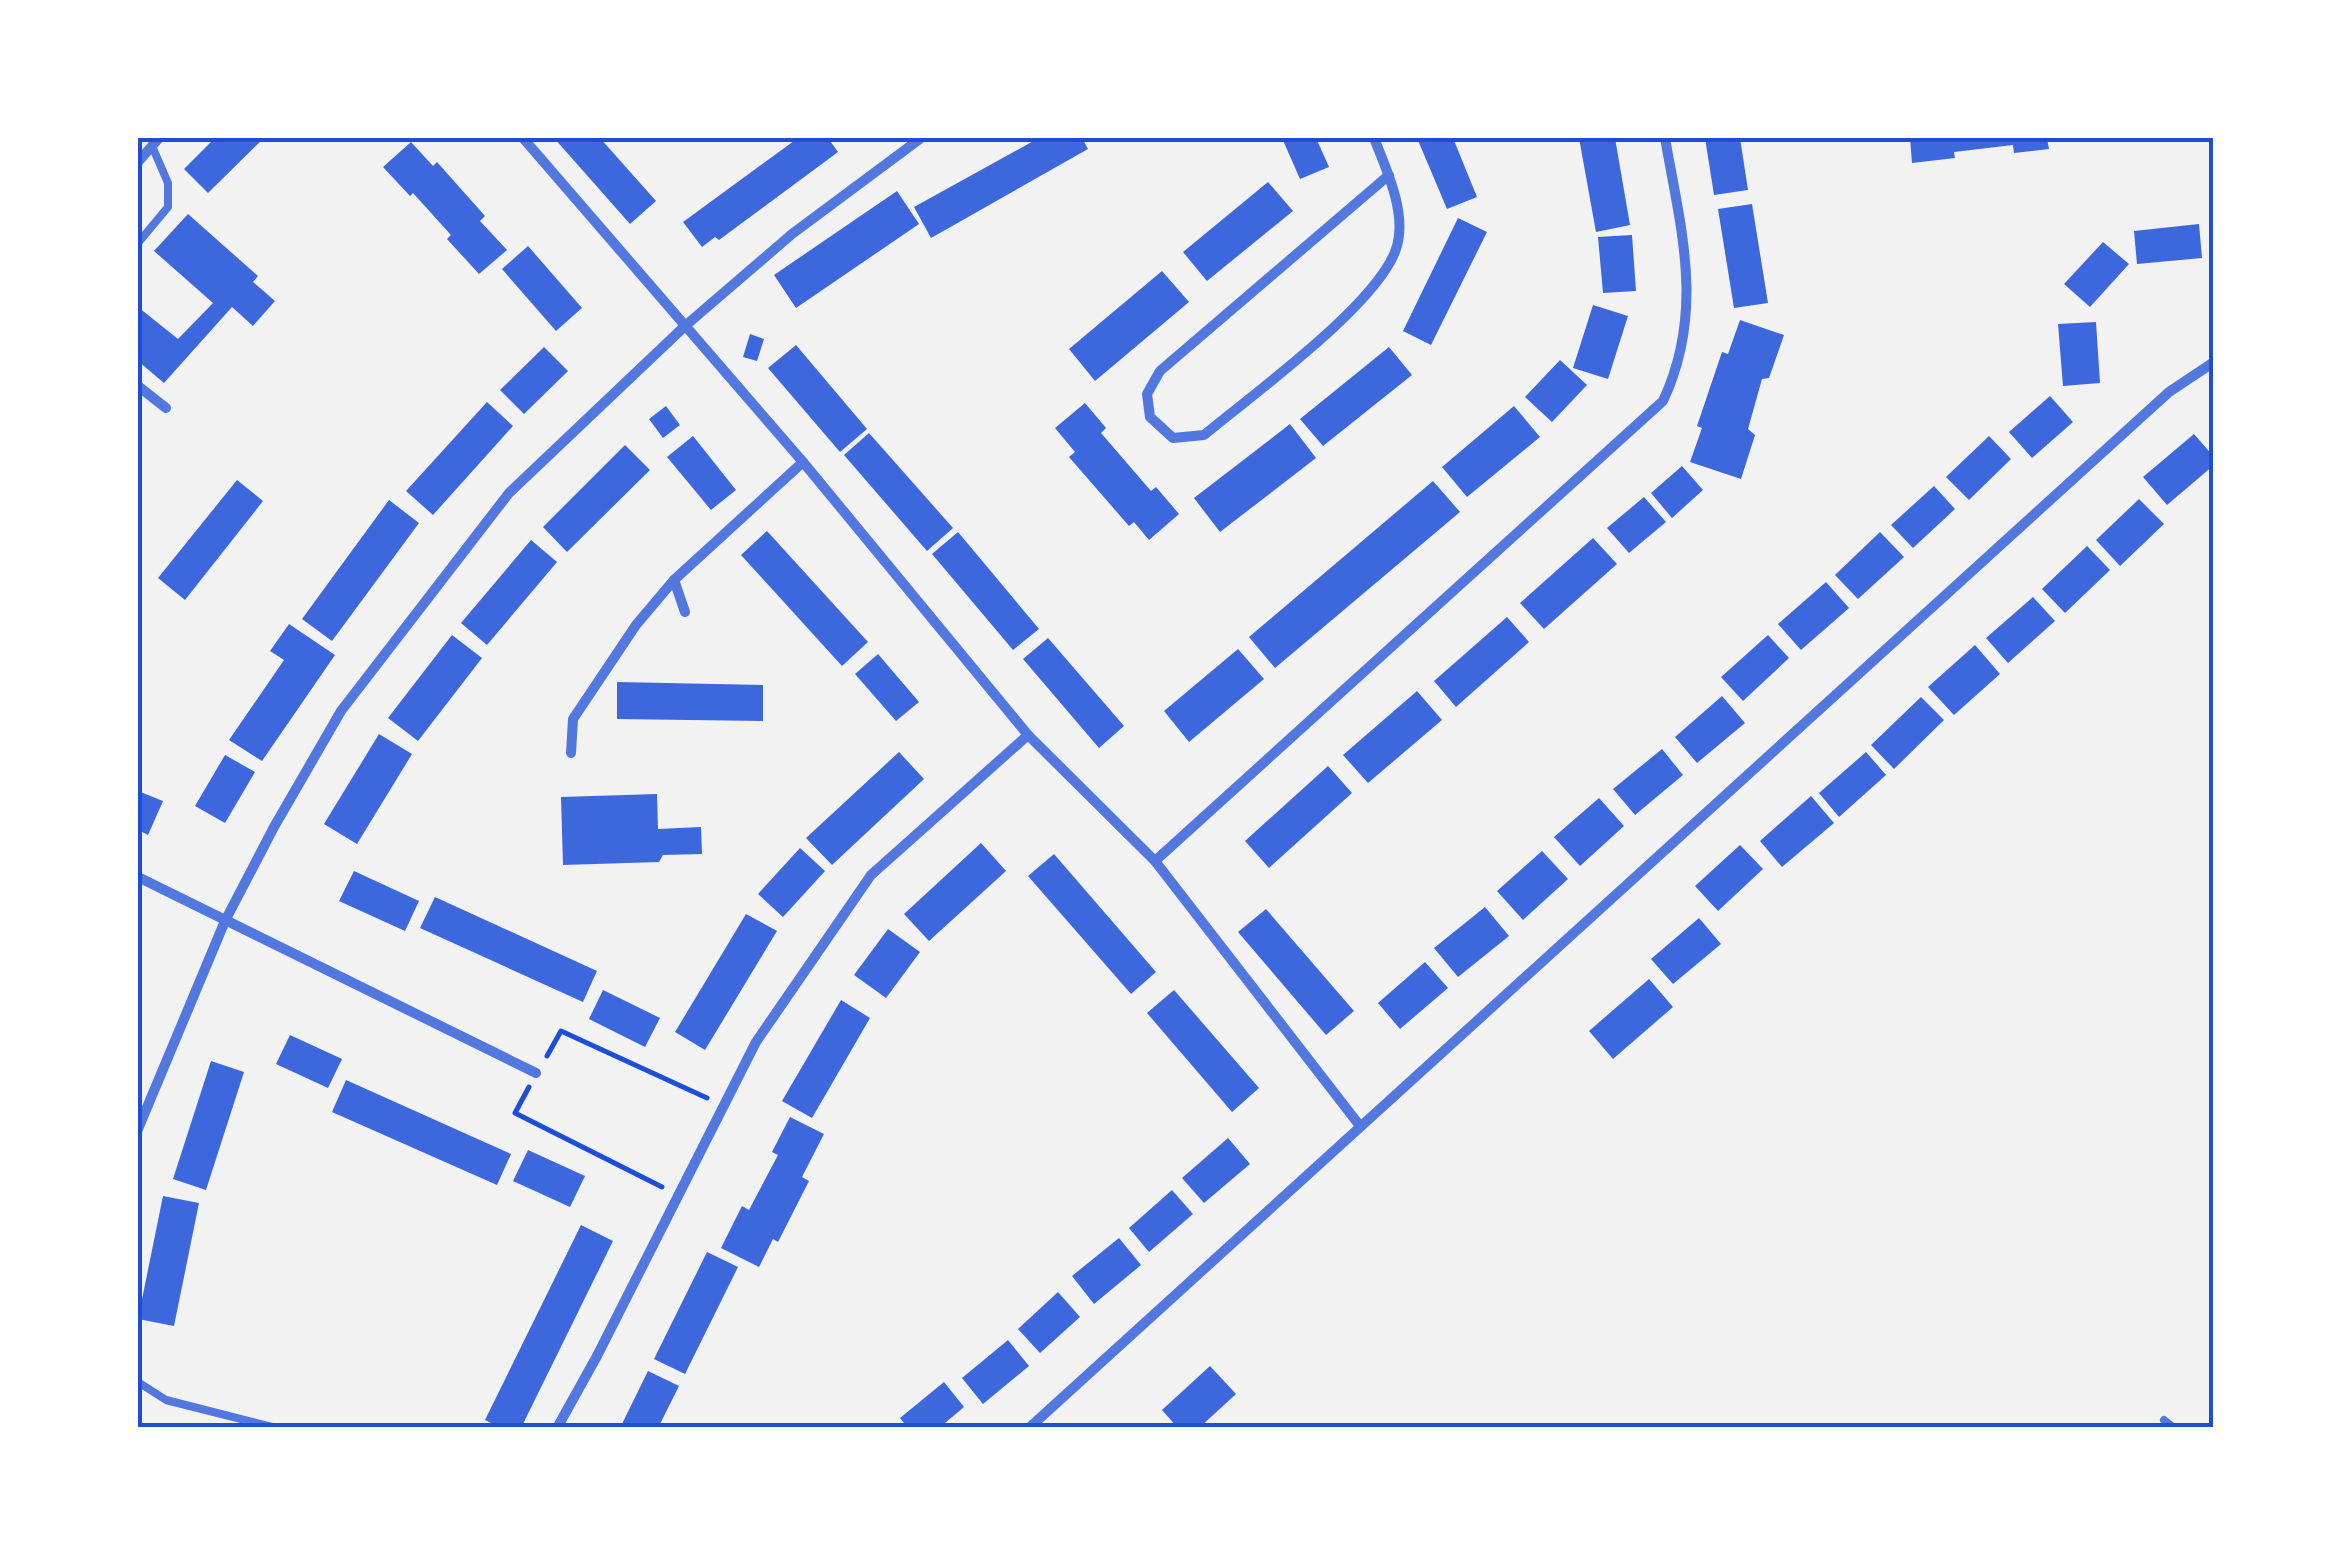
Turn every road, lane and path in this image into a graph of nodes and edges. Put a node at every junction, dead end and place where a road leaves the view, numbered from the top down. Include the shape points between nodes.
1 (523, 138) edge
2 (921, 138) edge
3 (1374, 138) edge
4 (1665, 138) edge
5 (155, 142) edge
6 (138, 162) edge
7 (1389, 176) junction
8 (138, 243) edge
9 (684, 326) junction
10 (2214, 362) edge
11 (138, 386) edge
12 (166, 408) dead end
13 (804, 462) junction
14 (674, 580) junction
15 (685, 612) dead end
16 (1028, 734) junction
17 (572, 753) dead end
18 (1155, 861) junction
19 (138, 876) edge
20 (225, 921) junction
21 (536, 1073) junction
22 (723, 1106) junction
23 (1360, 1126) junction
24 (138, 1129) edge
25 (678, 1195) junction
26 (138, 1382) edge
27 (2164, 1420) dead end
28 (272, 1427) edge
29 (557, 1428) edge
30 (1030, 1428) edge
31 (2174, 1428) edge

1 - 9 street
2 - 9 street
3 - 7 street
4 - 18 street via 1688,272 1680,355 1663,401
5 - 6 street
5 - 8 lane via 168,207
7 - 7 street via 1398,213 1396,248 1366,298 1204,436 1172,438 1150,417 1146,394 1160,372
9 - 13 street
9 - 20 street via 509,493 341,711
10 - 23 street via 2169,392
11 - 12 street
13 - 14 street
13 - 16 street
14 - 15 street
14 - 17 street via 573,720
16 - 18 street
16 - 22 street via 870,876 756,1042
18 - 23 street
19 - 20 street
20 - 21 street
20 - 24 street
21 - 22 path via 561,1031
21 - 25 path via 515,1113
22 - 25 street
23 - 30 street
25 - 29 street
26 - 28 lane via 166,1400
27 - 31 lane

